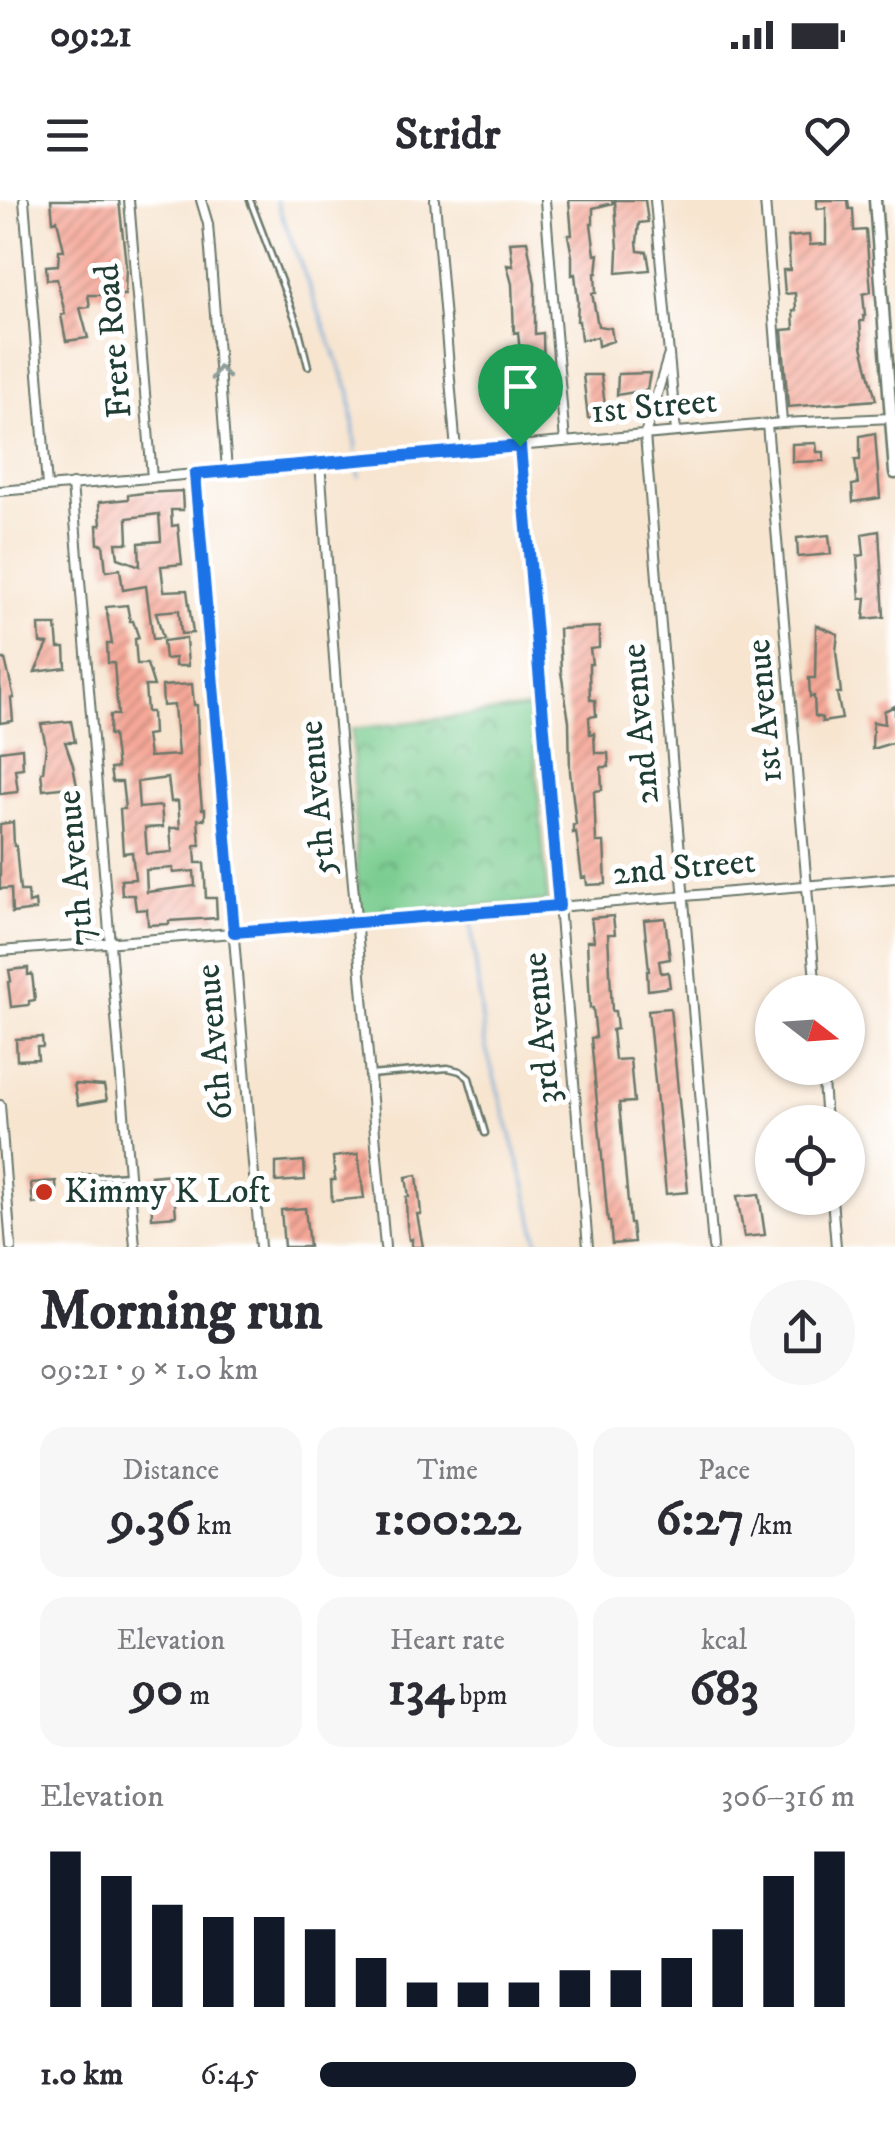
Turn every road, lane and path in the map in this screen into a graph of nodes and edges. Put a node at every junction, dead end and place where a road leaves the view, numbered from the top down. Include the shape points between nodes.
1 (24, 200) edge
2 (129, 200) edge
3 (202, 200) edge
4 (250, 200) edge
5 (436, 200) edge
6 (545, 200) edge
7 (655, 200) edge
8 (765, 200) edge
9 (875, 200) edge
10 (668, 357) junction
11 (308, 366) dead end
12 (893, 418) edge
13 (782, 423) junction
14 (767, 424) junction
15 (676, 432) junction
16 (645, 435) junction
17 (565, 442) junction
18 (520, 446) junction
19 (456, 451) junction
20 (320, 462) junction
21 (227, 470) junction
22 (895, 473) edge
23 (195, 474) junction
24 (152, 478) junction
25 (72, 484) junction
26 (47, 486) junction
27 (0, 490) edge
28 (895, 878) edge
29 (808, 885) junction
30 (682, 896) junction
31 (559, 906) junction
32 (358, 923) junction
33 (234, 932) junction
34 (110, 943) junction
35 (0, 951) edge
36 (815, 975) edge
37 (370, 1075) junction
38 (0, 1106) edge
39 (485, 1133) dead end
40 (129, 1175) junction
41 (79, 1178) dead end
42 (833, 1215) edge
43 (11, 1247) edge
44 (135, 1247) edge
45 (260, 1247) edge
46 (385, 1247) edge
47 (588, 1247) edge
48 (713, 1247) edge
49 (836, 1247) edge

1 - 26 street
2 - 24 street, Frere Road
21 -> 3 street
4 - 11 lane
5 - 19 street
6 - 17 street
7 - 10 street
8 - 13 street
9 - 12 street
10 - 15 street
10 - 16 street
12 - 13 street, 1st Street
12 - 22 street
13 - 14 street, 1st Street
14 - 15 street, 1st Street
14 - 29 street, 1st Avenue
15 - 16 street, 1st Street
16 - 17 street, 1st Street
16 - 30 street, 2nd Avenue
17 - 18 street, 1st Street
18 - 19 street, 1st Street
18 - 31 street, 3rd Avenue
19 - 20 street, 1st Street
20 - 21 street, 1st Street
20 - 32 street, 5th Avenue
21 - 23 street, 1st Street
23 - 24 street, 1st Street
23 - 33 street, 6th Avenue
24 - 25 street, 1st Street
25 - 26 street, 1st Street
25 - 34 street, 7th Avenue
26 - 27 street, 1st Street
28 - 29 street, 2nd Street
29 - 30 street, 2nd Street
29 - 36 street, 1st Avenue
30 - 31 street, 2nd Street
30 - 48 street, 2nd Avenue
31 - 32 street, 2nd Street
31 - 47 street, 3rd Avenue
32 - 33 street, 2nd Street
32 - 37 street, 5th Avenue
33 - 34 street, 2nd Street
33 - 45 street, 6th Avenue
34 - 35 street, 2nd Street
34 - 40 street, 7th Avenue
37 - 39 lane via 460,1071 469,1078
37 - 46 street, 5th Avenue
38 - 43 street
40 - 41 lane
40 - 44 street, 7th Avenue
42 - 49 street

